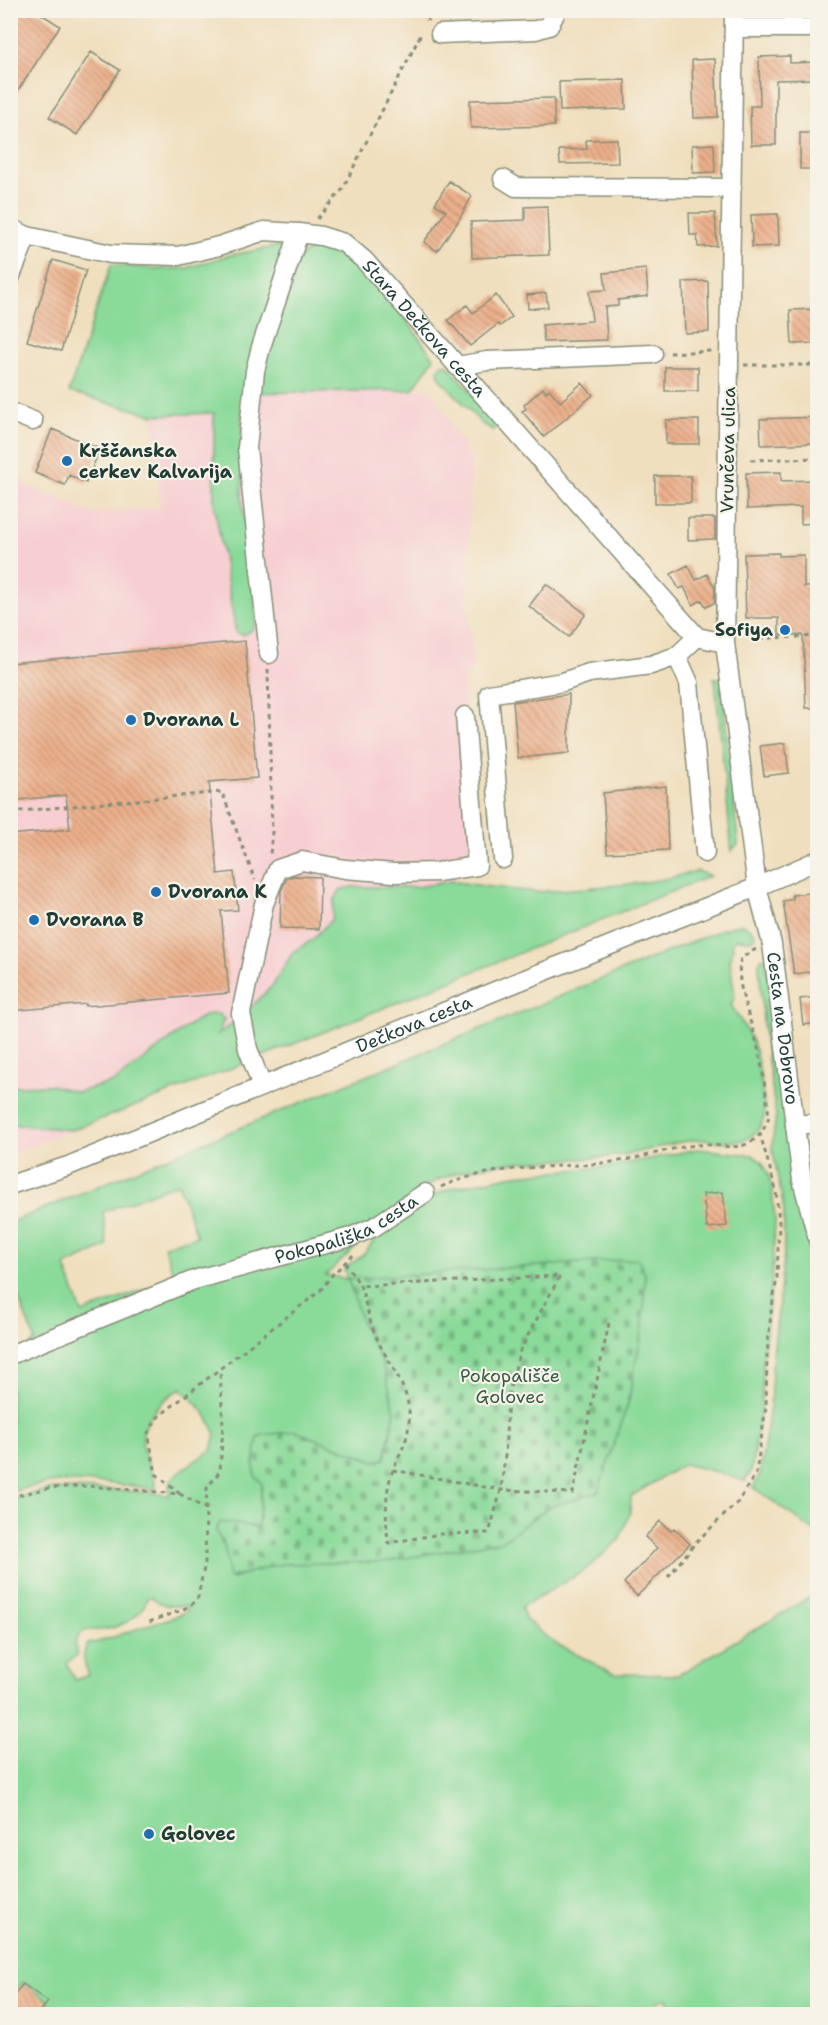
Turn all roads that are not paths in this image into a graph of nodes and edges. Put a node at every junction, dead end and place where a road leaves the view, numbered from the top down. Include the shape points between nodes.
1 (557, 10) edge
2 (734, 19) edge
3 (818, 28) edge
4 (431, 33) road end
5 (502, 179) dead end
6 (732, 188) junction
7 (10, 228) edge
8 (301, 233) junction
9 (27, 236) junction
10 (10, 278) edge
11 (653, 354) road end
12 (456, 366) junction
13 (10, 412) edge
14 (33, 421) dead end
15 (697, 637) junction
16 (725, 643) junction
17 (268, 649) road end
18 (677, 657) junction
19 (465, 716) dead end
20 (705, 852) dead end
21 (503, 860) dead end
22 (818, 860) edge
23 (757, 887) junction
24 (262, 1086) junction
25 (818, 1123) edge
26 (795, 1125) junction
27 (10, 1185) edge
28 (425, 1193) road end
29 (818, 1240) edge
30 (10, 1355) edge

1 - 4 street via 549,26 536,30
2 - 3 street
2 - 6 street, Vrunčeva ulica
5 - 6 street via 516,187
6 - 16 street, Vrunčeva ulica
7 - 9 street, Stara Dečkova cesta
8 - 9 street, Stara Dečkova cesta via 264,231 177,256 111,254
8 - 12 street, Stara Dečkova cesta via 344,243 364,260
8 - 17 street via 261,347 247,448
9 - 10 street
11 - 12 street via 487,361
12 - 15 street, Stara Dečkova cesta
13 - 14 street
15 - 16 street
15 - 18 street
16 - 23 street, Vrunčeva ulica
18 - 20 street via 689,683
18 - 21 street via 651,665 588,673 563,682 489,693
19 - 24 street via 477,866 394,873 302,861 279,869 264,904 241,1012 248,1049
22 - 23 street, Dečkova cesta
23 - 24 street, Dečkova cesta
23 - 26 street, Cesta na Dobrovo via 772,944
24 - 27 street, Dečkova cesta via 68,1166
25 - 26 street
26 - 29 street, Cesta na Dobrovo via 802,1180
28 - 30 street, Pokopališka cesta via 374,1227 351,1237 194,1280

